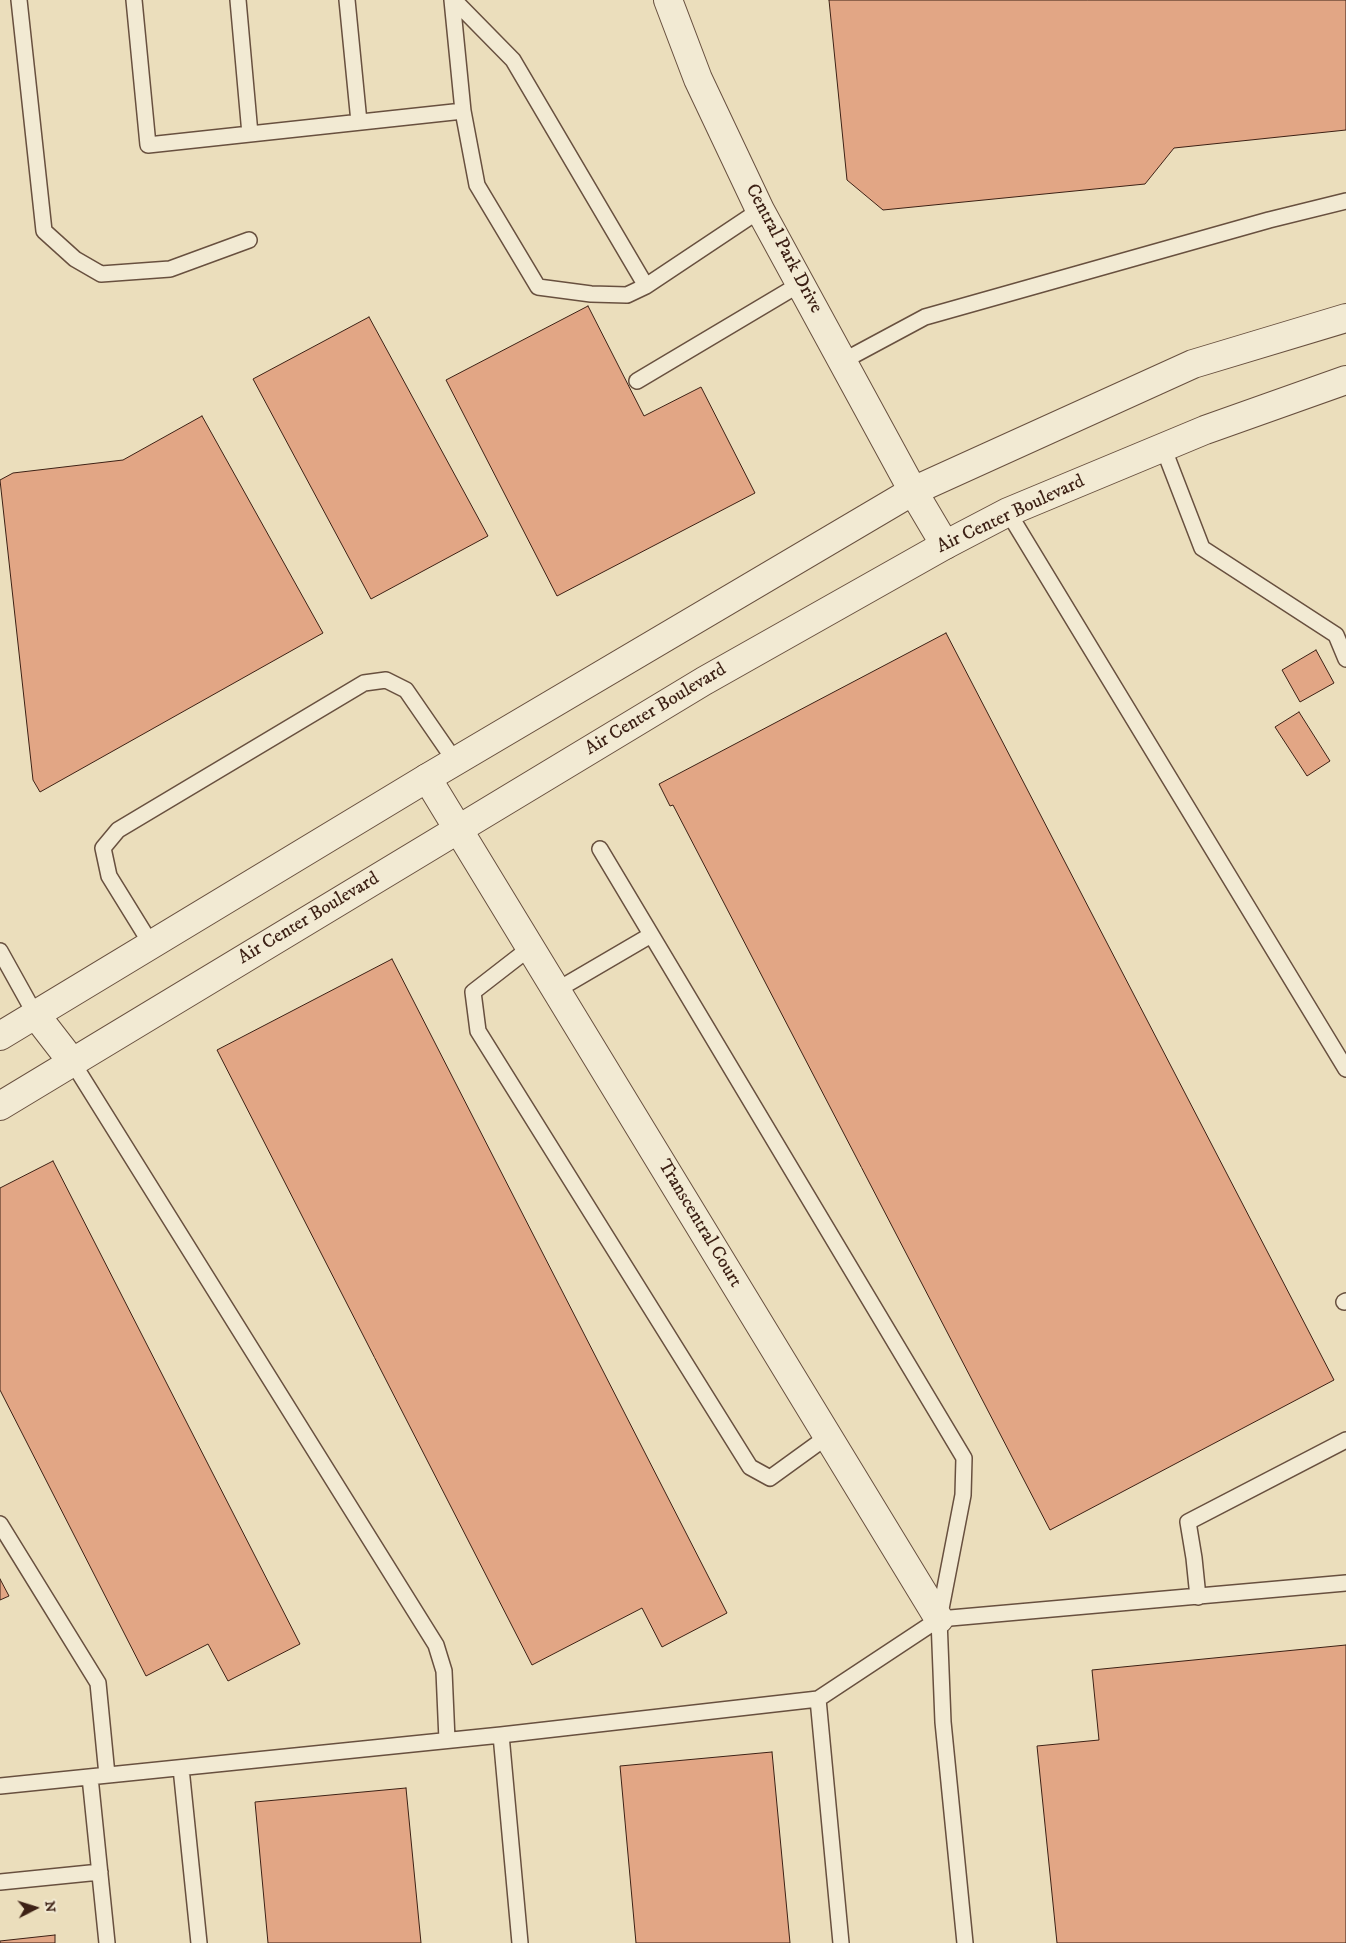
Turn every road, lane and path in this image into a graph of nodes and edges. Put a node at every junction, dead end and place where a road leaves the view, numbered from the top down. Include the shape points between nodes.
1 (19, 0) edge
2 (134, 0) edge
3 (238, 0) edge
4 (347, 0) edge
5 (453, 0) edge
6 (668, 0) edge
7 (463, 110) junction
8 (359, 122) junction
9 (250, 134) junction
10 (1346, 201) edge
11 (760, 210) junction
12 (249, 240) dead end
13 (800, 284) junction
14 (646, 286) junction
15 (1346, 318) edge
16 (843, 361) junction
17 (1346, 380) edge
18 (637, 381) dead end
19 (1164, 447) junction
20 (913, 491) junction
21 (1008, 512) junction
22 (945, 545) junction
23 (1346, 659) edge
24 (455, 761) junction
25 (427, 778) junction
26 (458, 828) junction
27 (600, 849) dead end
28 (651, 935) junction
29 (151, 944) junction
30 (531, 947) junction
31 (0, 951) edge
32 (557, 990) junction
33 (35, 1014) junction
34 (0, 1036) edge
35 (73, 1063) junction
36 (1346, 1069) edge
37 (0, 1106) edge
38 (828, 1436) junction
39 (1346, 1440) edge
40 (0, 1524) edge
41 (1346, 1583) edge
42 (1198, 1597) junction
43 (939, 1619) junction
44 (818, 1698) junction
45 (501, 1735) junction
46 (447, 1740) junction
47 (181, 1768) junction
48 (107, 1775) junction
49 (90, 1777) junction
50 (0, 1786) edge
51 (100, 1872) junction
52 (0, 1882) edge
53 (107, 1943) edge
54 (199, 1943) edge
55 (520, 1943) edge
56 (841, 1943) edge
57 (965, 1943) edge

1 - 12 lane via 44,231 75,259 100,274 170,269
2 - 9 lane via 148,145
3 - 9 lane
4 - 8 lane
5 - 7 lane
5 - 14 lane via 513,60
6 - 11 street, Central Park Drive via 698,79
7 - 8 lane
7 - 14 lane via 477,185 538,287 627,295
8 - 9 lane
10 - 16 lane via 925,317
11 - 13 street, Central Park Drive
11 - 14 lane
13 - 16 street, Central Park Drive
13 - 18 lane
15 - 20 street via 1194,364
16 - 20 street, Central Park Drive
17 - 19 street, Air Center Boulevard
19 - 21 street, Air Center Boulevard
19 - 23 lane via 1202,548 1336,635
20 - 22 street, Central Park Drive
20 - 24 street
21 - 22 street, Air Center Boulevard
21 - 36 lane
22 - 26 street, Air Center Boulevard via 704,681
24 - 25 street
24 - 29 lane via 406,690 386,680 364,683 118,830 103,848 109,876
25 - 26 street, Transcentral Court
25 - 29 street
26 - 30 street, Transcentral Court
26 - 35 street, Air Center Boulevard
27 - 28 lane
28 - 32 lane
28 - 43 lane via 964,1458 963,1495
29 - 33 street
30 - 32 street, Transcentral Court
30 - 38 lane via 473,992 478,1031 750,1467 770,1478
31 - 33 lane
32 - 38 street, Transcentral Court
33 - 34 street
33 - 35 street
35 - 37 street, Air Center Boulevard
35 - 46 lane via 436,1645 444,1671
38 - 43 street, Transcentral Court
39 - 42 lane via 1188,1522
40 - 48 lane via 98,1683
41 - 42 lane
42 - 43 lane
43 - 44 lane
43 - 57 lane via 943,1722
44 - 45 lane
44 - 56 lane
45 - 46 lane
45 - 55 lane
46 - 47 lane
47 - 48 lane
47 - 54 lane
48 - 49 lane
49 - 50 lane
49 - 51 lane
51 - 52 lane
51 - 53 lane

